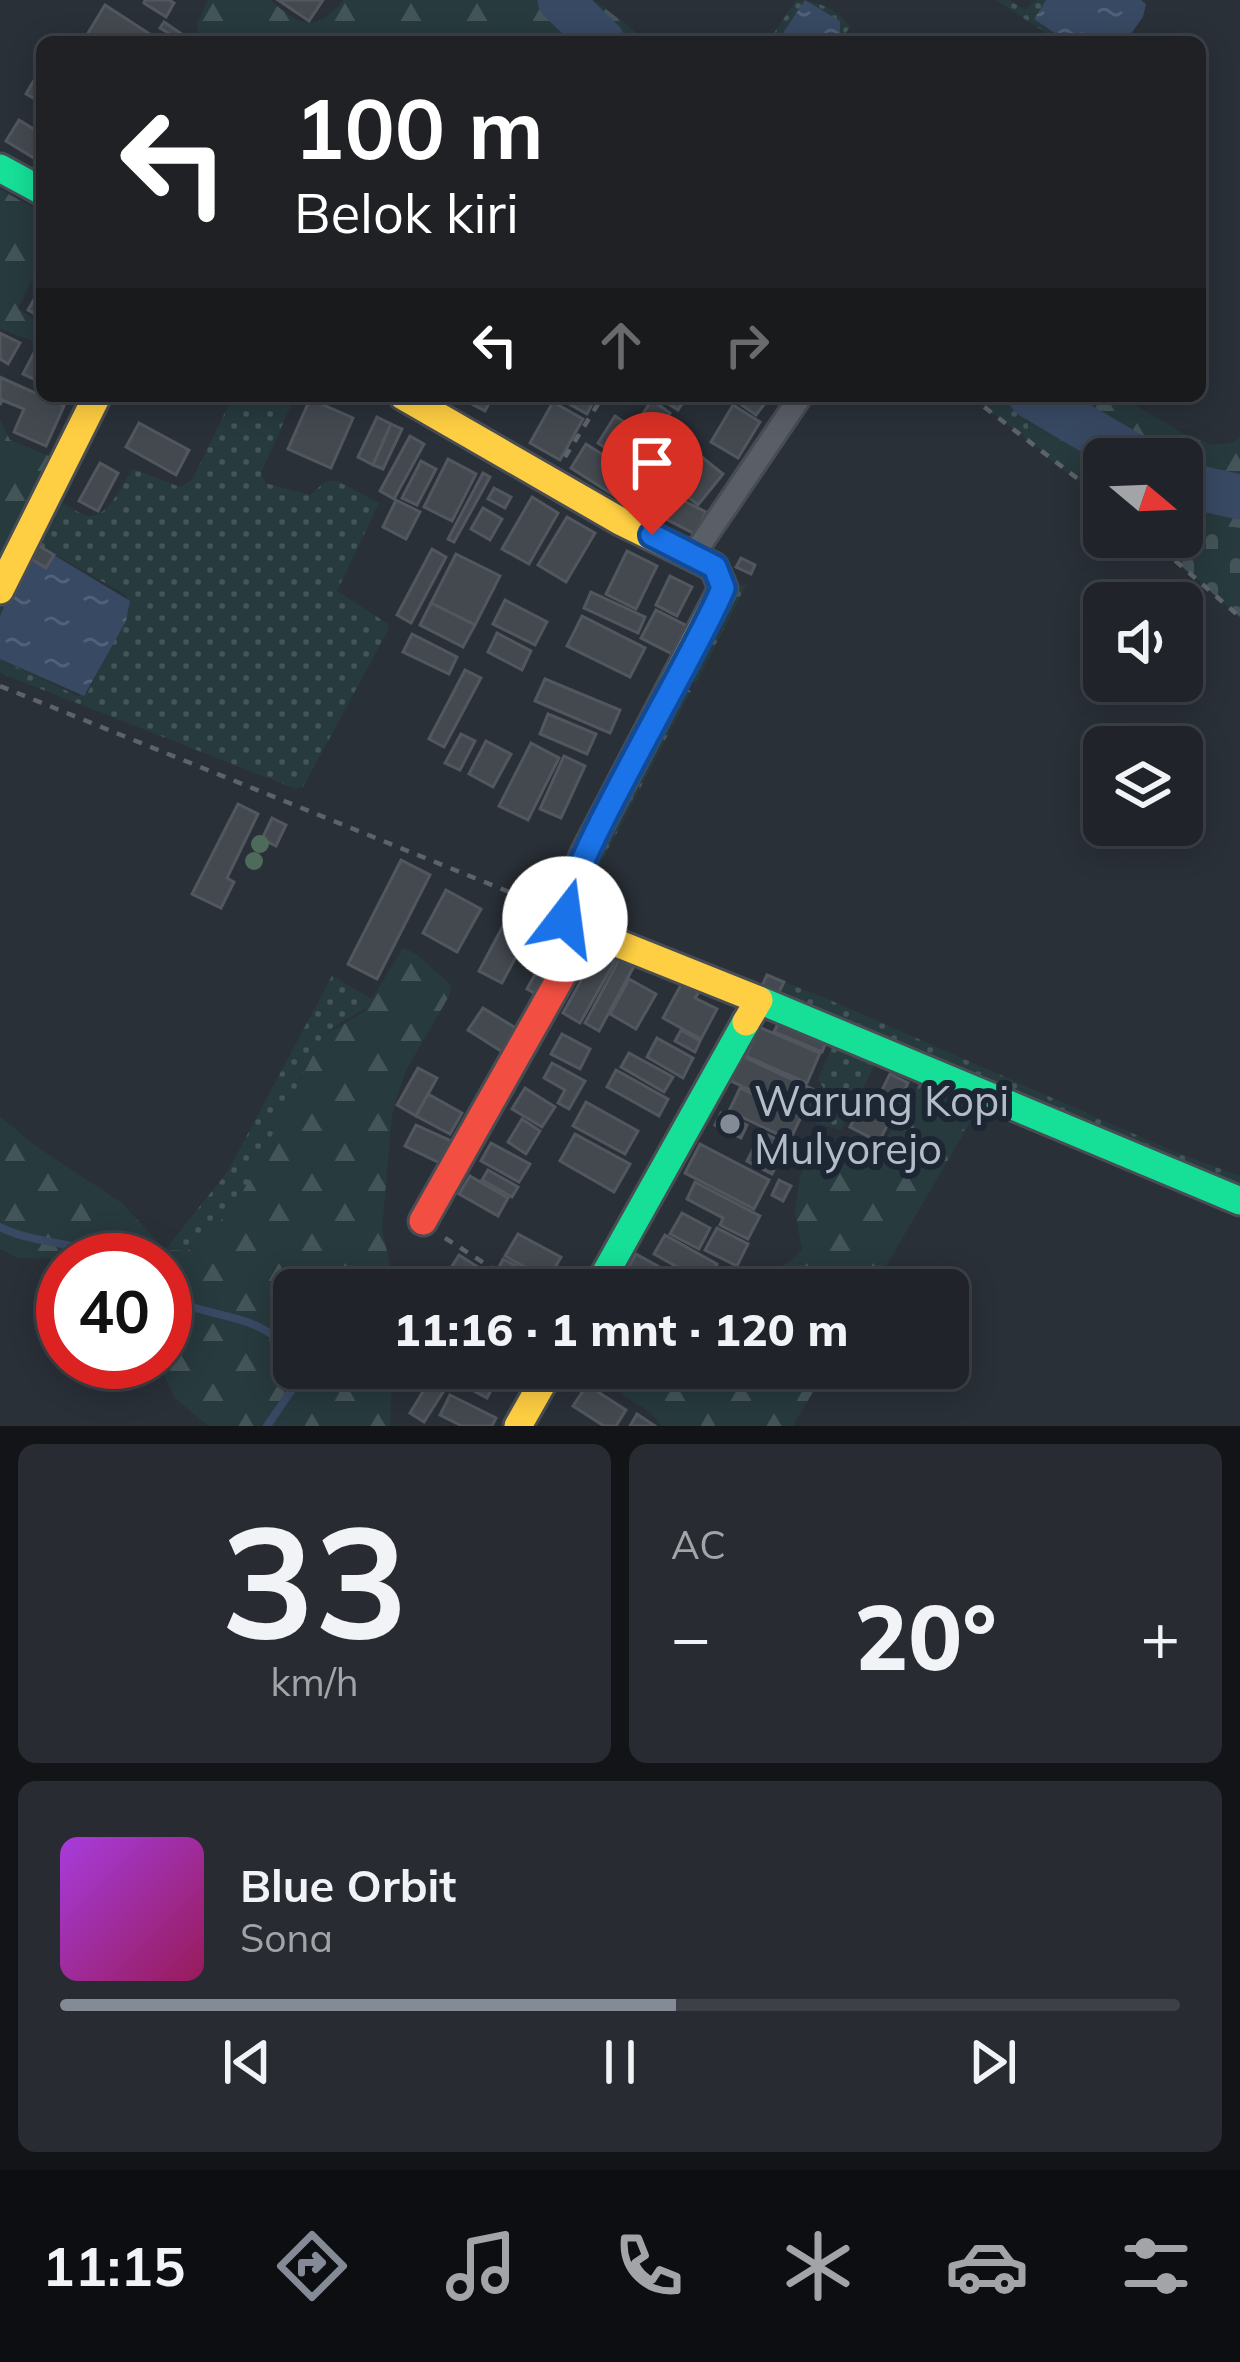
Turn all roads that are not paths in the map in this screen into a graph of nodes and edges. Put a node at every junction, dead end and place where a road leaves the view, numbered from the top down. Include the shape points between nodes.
1 (0, 168) edge
2 (36, 188) edge
3 (94, 402) edge
4 (414, 402) edge
5 (797, 402) edge
6 (694, 554) junction
7 (0, 590) edge
8 (587, 931) junction
9 (758, 1000) junction
10 (1240, 1201) edge
11 (423, 1221) road end
12 (608, 1269) edge
13 (539, 1389) edge
14 (518, 1426) edge

1 - 2 street
3 - 7 street
4 - 6 street
5 - 6 street
6 - 8 street via 715,567 723,588 562,907 565,919
8 - 9 street
8 - 11 street
9 - 10 street
9 - 12 street
13 - 14 street

